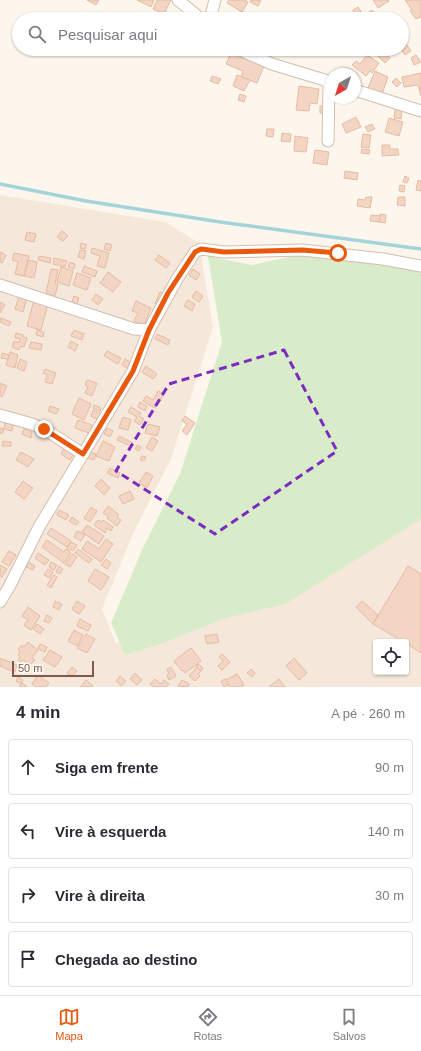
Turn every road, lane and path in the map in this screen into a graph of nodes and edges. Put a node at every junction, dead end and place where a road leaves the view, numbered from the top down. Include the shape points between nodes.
1 (178, 0) edge
2 (214, 0) edge
3 (193, 12) edge
4 (211, 12) edge
5 (254, 56) edge
6 (325, 80) edge
7 (361, 92) edge
8 (329, 104) edge
9 (421, 111) edge
10 (328, 141) dead end
11 (421, 266) edge
12 (0, 285) edge
13 (149, 330) junction
14 (0, 415) edge
15 (83, 454) junction
16 (0, 602) edge

1 - 3 street
2 - 4 street
5 - 6 street
7 - 9 street
8 - 10 street
11 - 13 street via 383,258 302,250 224,252 201,249 195,252 187,263
12 - 13 street via 134,329
13 - 15 street via 133,371
14 - 15 street via 44,429
15 - 16 street via 39,527

